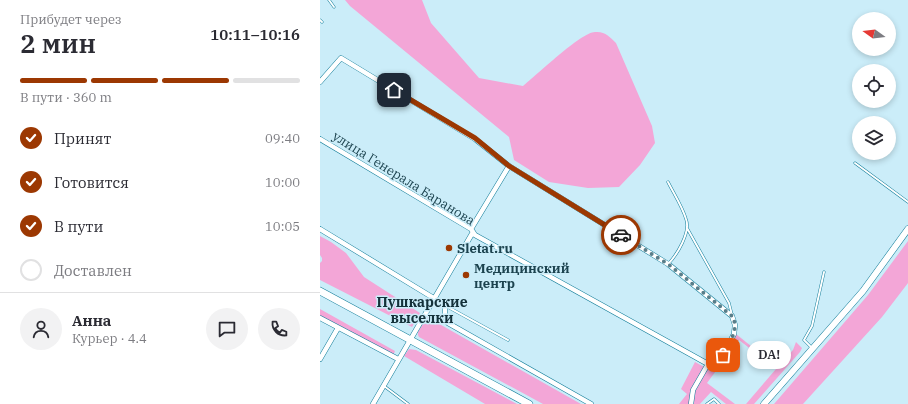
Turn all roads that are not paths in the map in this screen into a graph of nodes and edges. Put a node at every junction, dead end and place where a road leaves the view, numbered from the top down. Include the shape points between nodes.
1 (329, 0) edge
2 (334, 7) dead end
3 (320, 82) edge
4 (320, 139) edge
5 (855, 163) dead end
6 (509, 166) junction
7 (668, 182) dead end
8 (908, 202) edge
9 (687, 228) junction
10 (320, 229) edge
11 (908, 229) edge
12 (472, 230) junction
13 (668, 264) junction
14 (824, 272) dead end
15 (320, 291) edge
16 (433, 298) junction
17 (445, 305) junction
18 (732, 316) junction
19 (320, 318) edge
20 (338, 328) junction
21 (410, 340) junction
22 (508, 340) dead end
23 (813, 348) junction
24 (320, 359) edge
25 (398, 359) junction
26 (708, 364) junction
27 (383, 386) junction
28 (373, 404) edge
29 (408, 404) edge
30 (530, 404) edge
31 (590, 404) edge
32 (691, 404) edge
33 (707, 404) edge
34 (719, 404) edge
35 (764, 404) edge

1 - 2 lane
3 - 6 street via 341,58 475,138
4 - 12 street, улица Генерала Баранова
5 - 8 lane
6 - 12 street
6 - 13 street
7 - 9 lane via 687,220
9 - 13 lane via 675,257
9 - 18 lane via 729,303
10 - 16 street
11 - 23 main road via 864,291
12 - 16 street
12 - 26 street, улица Генерала Баранова via 475,235
13 - 18 street
14 - 23 lane via 812,326 804,340
15 - 21 main road
16 - 17 street
16 - 21 street
17 - 22 lane
17 - 31 street via 448,323
18 - 26 street via 736,326 726,350 716,363
19 - 20 street
20 - 24 street
20 - 25 street
21 - 25 street
21 - 30 main road
23 - 35 main road
25 - 27 street
26 - 32 street via 693,390
27 - 28 street
27 - 29 lane
33 - 34 lane via 714,399

